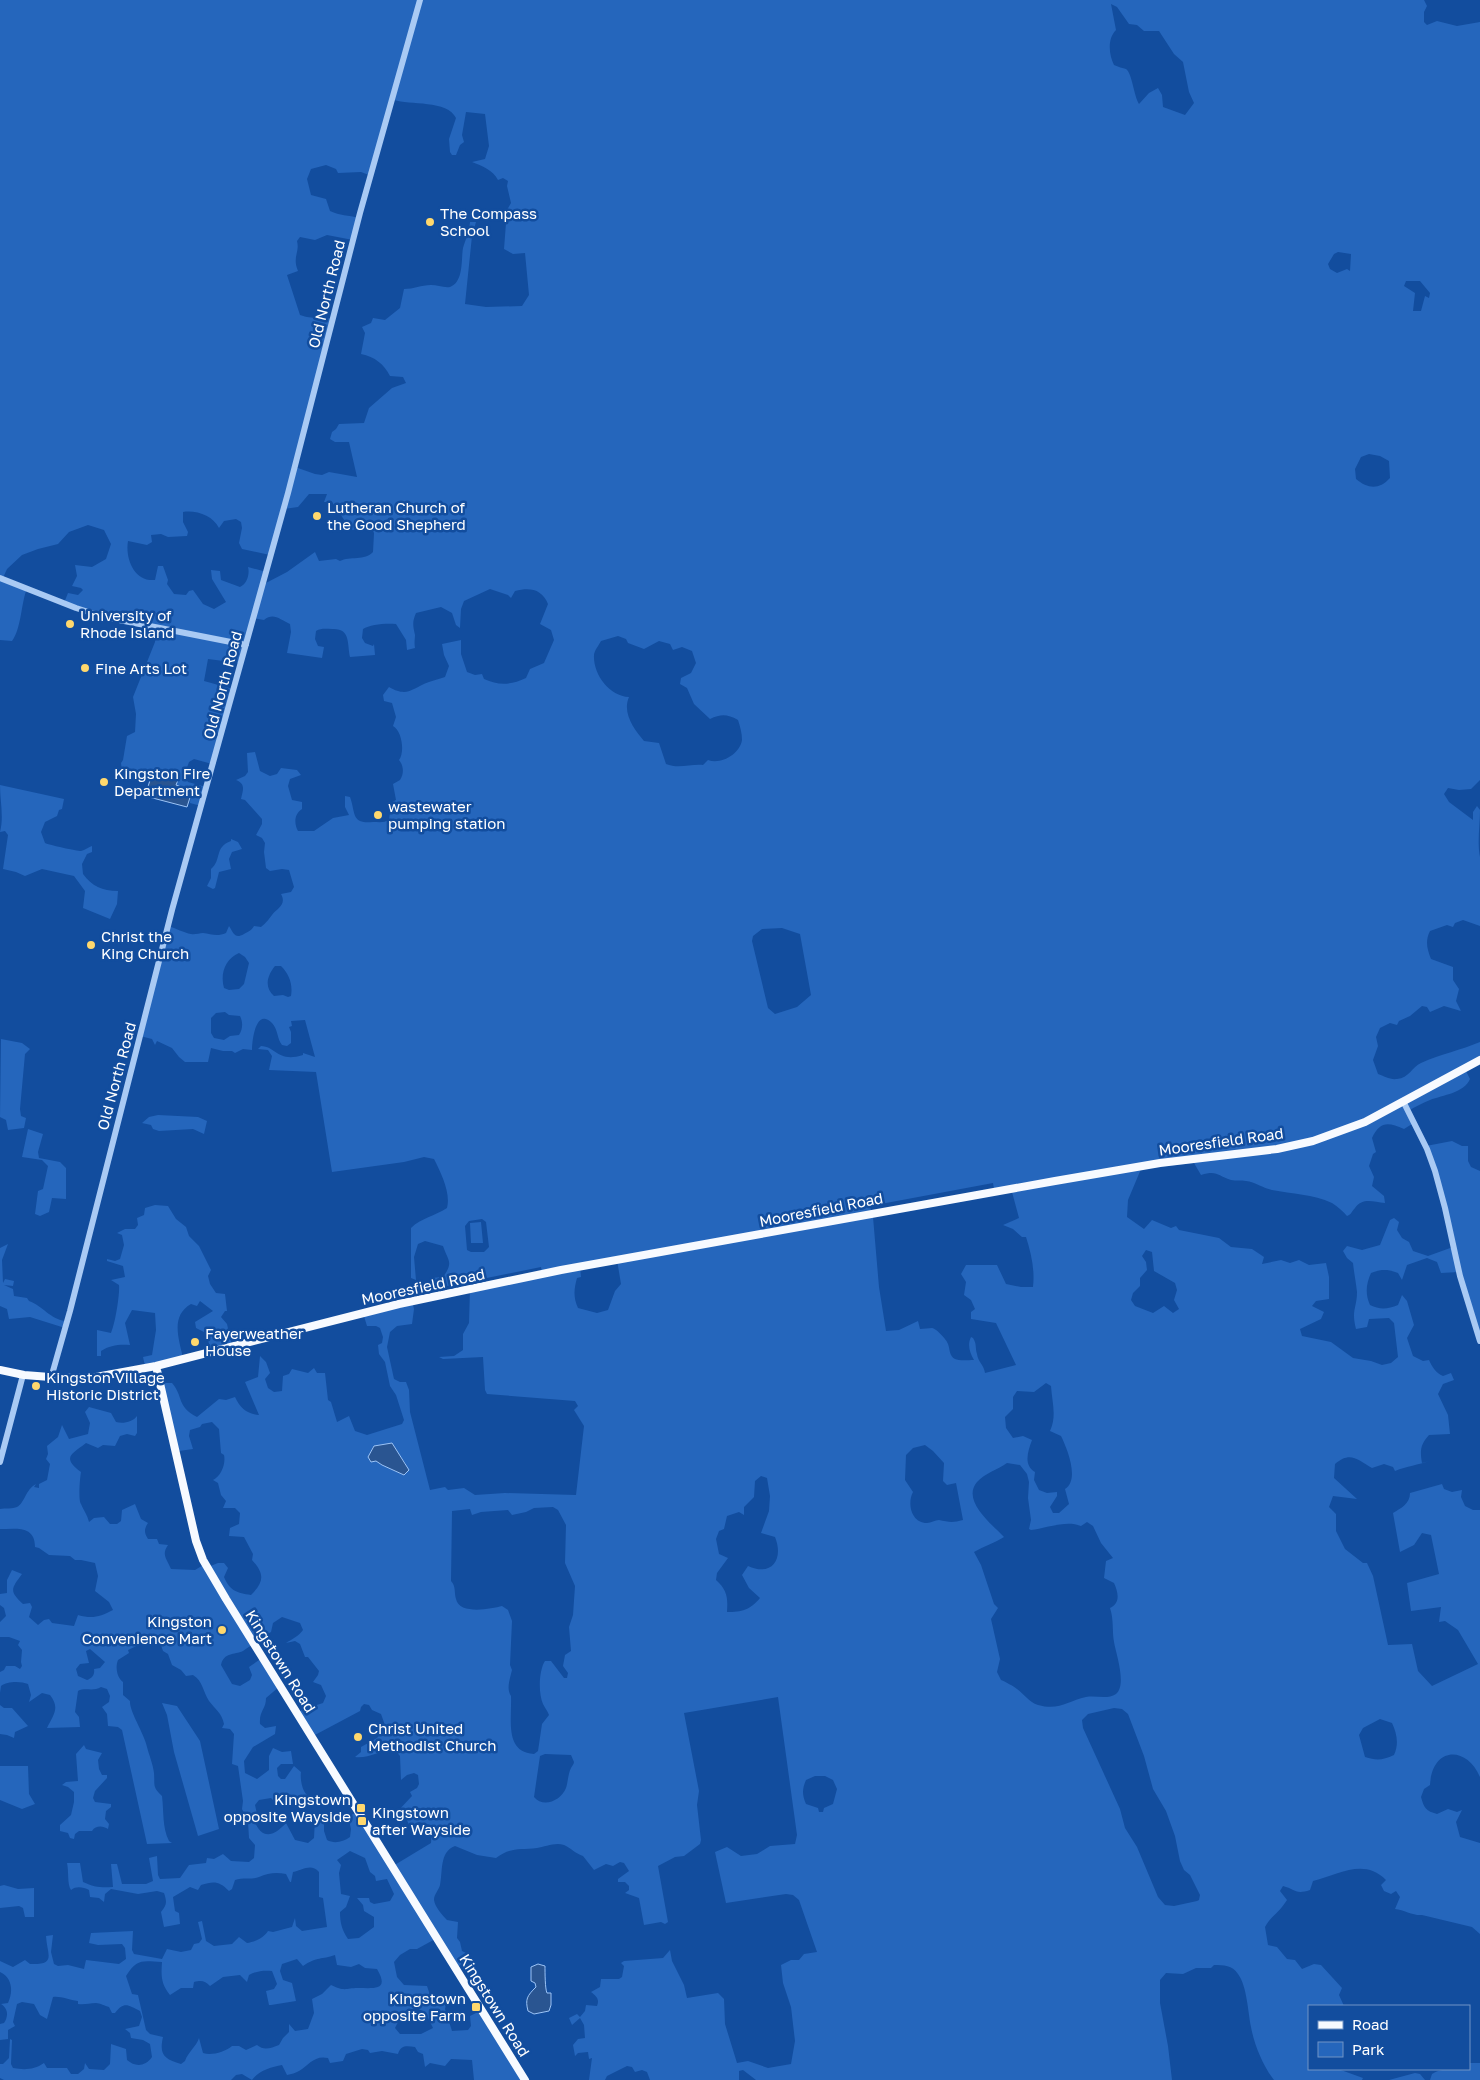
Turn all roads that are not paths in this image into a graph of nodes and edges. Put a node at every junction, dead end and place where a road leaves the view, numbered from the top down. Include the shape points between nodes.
1 (420, 0) edge
2 (0, 578) edge
3 (246, 645) junction
4 (1480, 1060) edge
5 (1403, 1101) junction
6 (1480, 1341) edge
7 (156, 1366) junction
8 (0, 1370) edge
9 (23, 1375) junction
10 (51, 1378) junction
11 (0, 1462) edge
12 (525, 2080) edge

1 - 3 street, Old North Road
2 - 3 street via 104,617
3 - 10 street, Old North Road via 177,894
4 - 5 main road, Mooresfield Road
5 - 6 street via 1435,1171 1460,1276
5 - 7 main road, Mooresfield Road via 1340,1132 1276,1149 1160,1163 571,1268 399,1304
7 - 10 main road via 96,1377
7 - 12 main road, Kingstown Road via 203,1560
8 - 9 main road
9 - 10 main road
9 - 11 street

